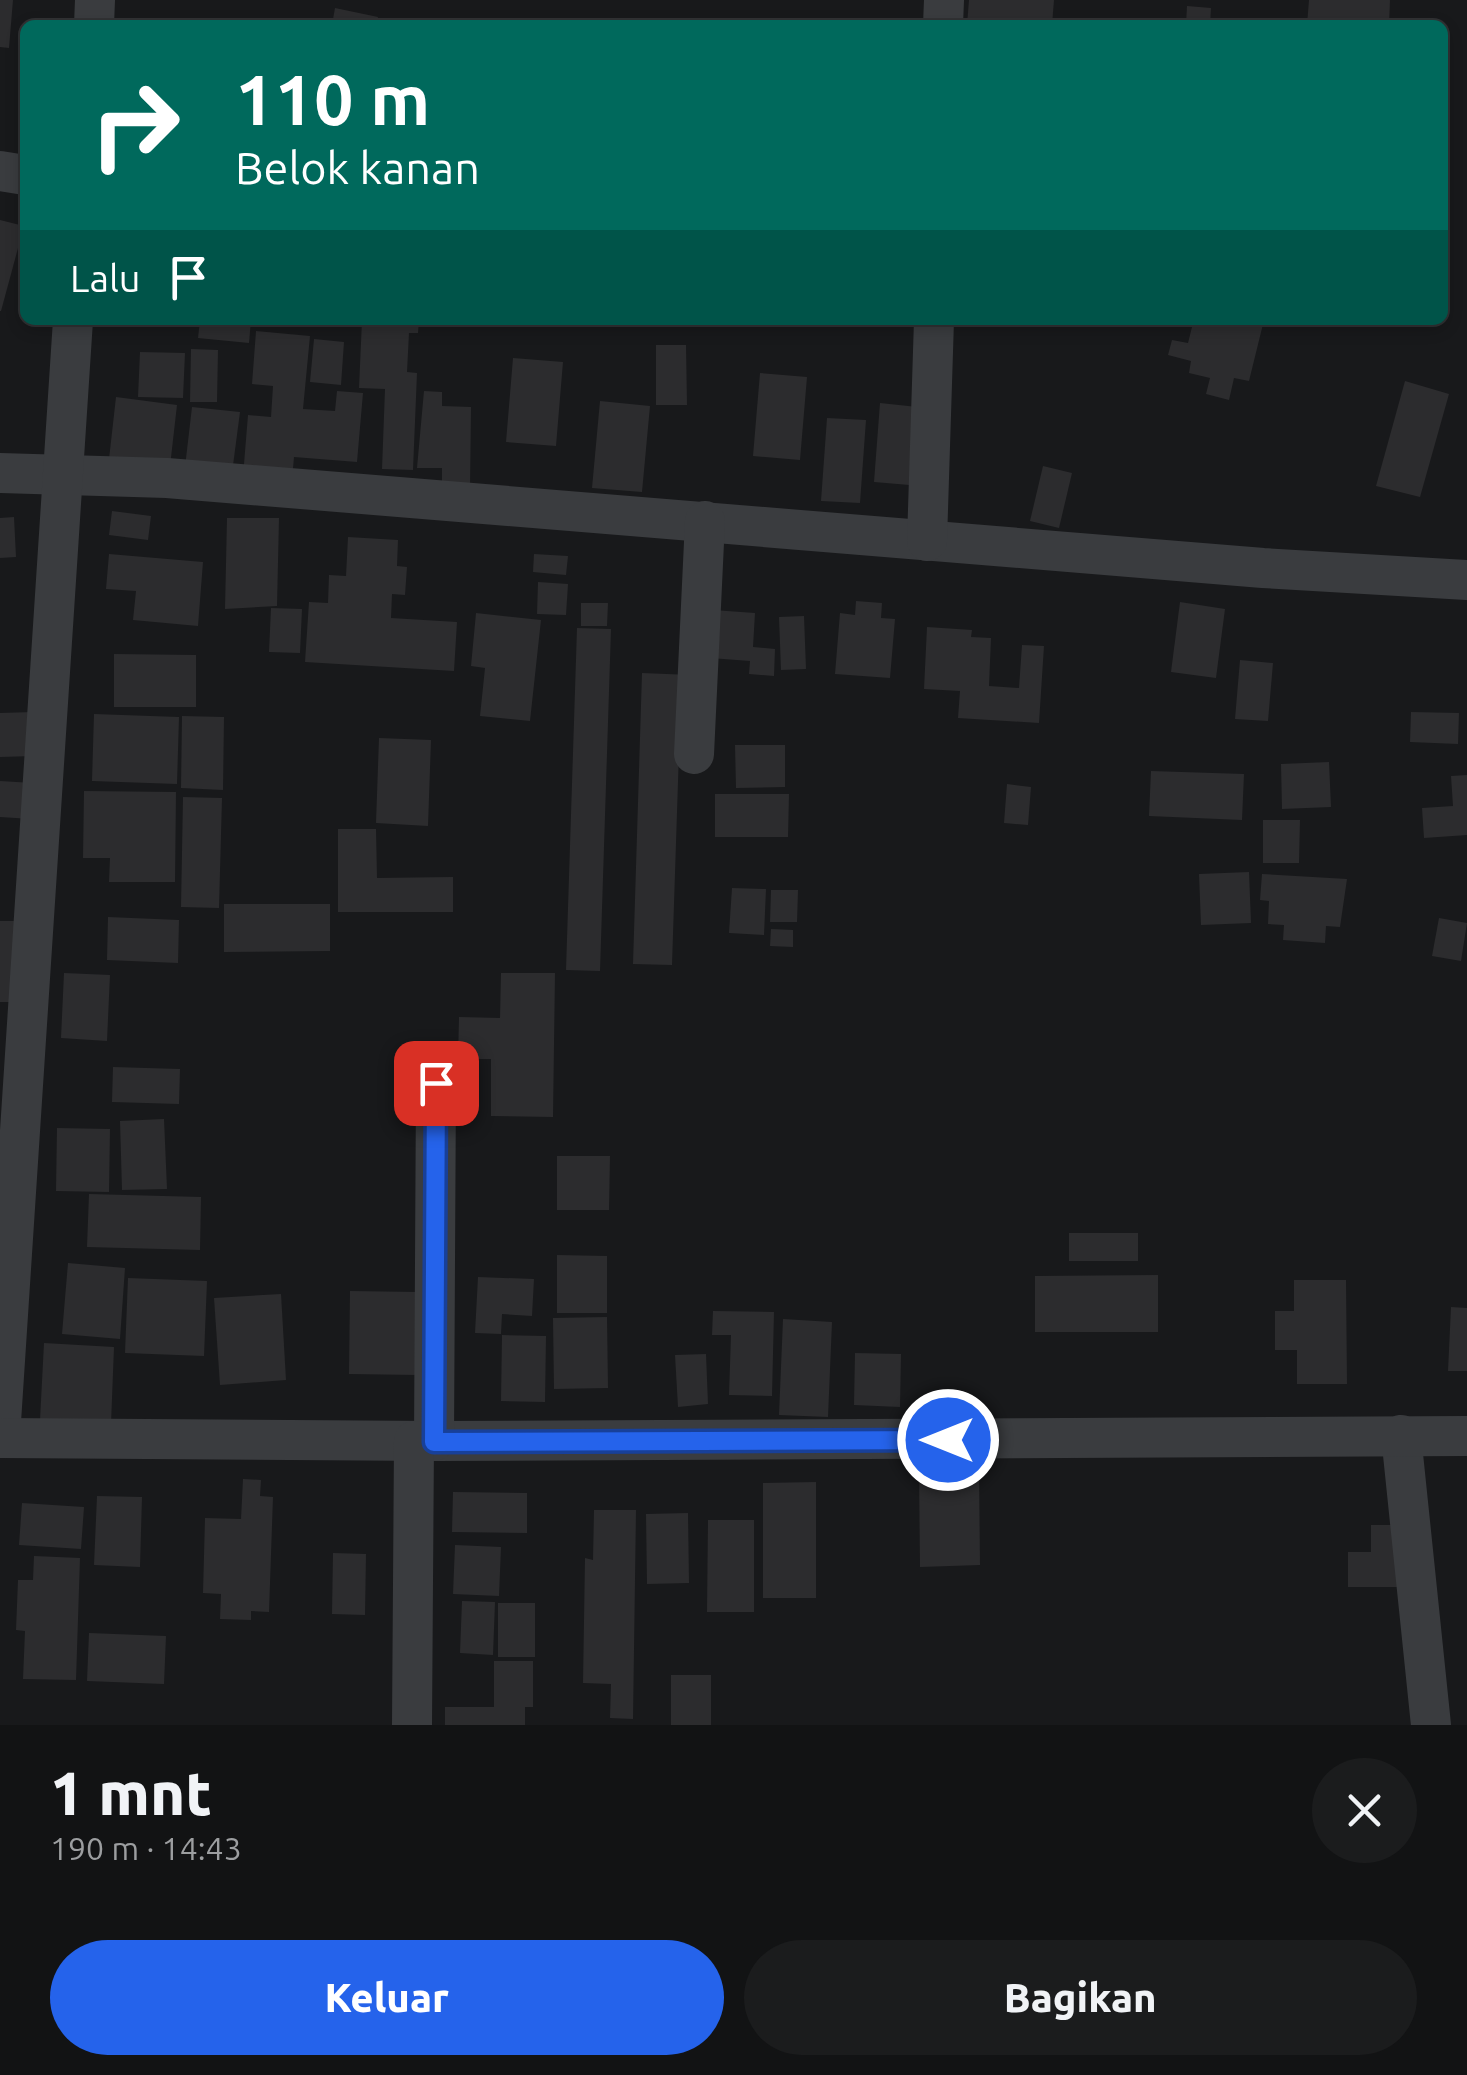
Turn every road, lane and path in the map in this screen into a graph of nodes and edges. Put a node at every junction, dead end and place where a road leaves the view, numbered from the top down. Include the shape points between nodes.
1 (73, 325) edge
2 (934, 325) edge
3 (0, 473) edge
4 (60, 474) junction
5 (705, 522) junction
6 (927, 541) junction
7 (1467, 580) edge
8 (694, 754) dead end
9 (436, 1083) dead end
10 (1401, 1435) junction
11 (1467, 1436) edge
12 (0, 1438) edge
13 (424, 1442) junction
14 (412, 1725) edge
15 (1431, 1725) edge

1 - 4 street
2 - 6 street
3 - 4 street
4 - 5 street
4 - 12 street
5 - 6 street
5 - 8 street
6 - 7 street
9 - 13 street
10 - 11 street
10 - 13 street
10 - 15 street
12 - 13 street
13 - 14 street

